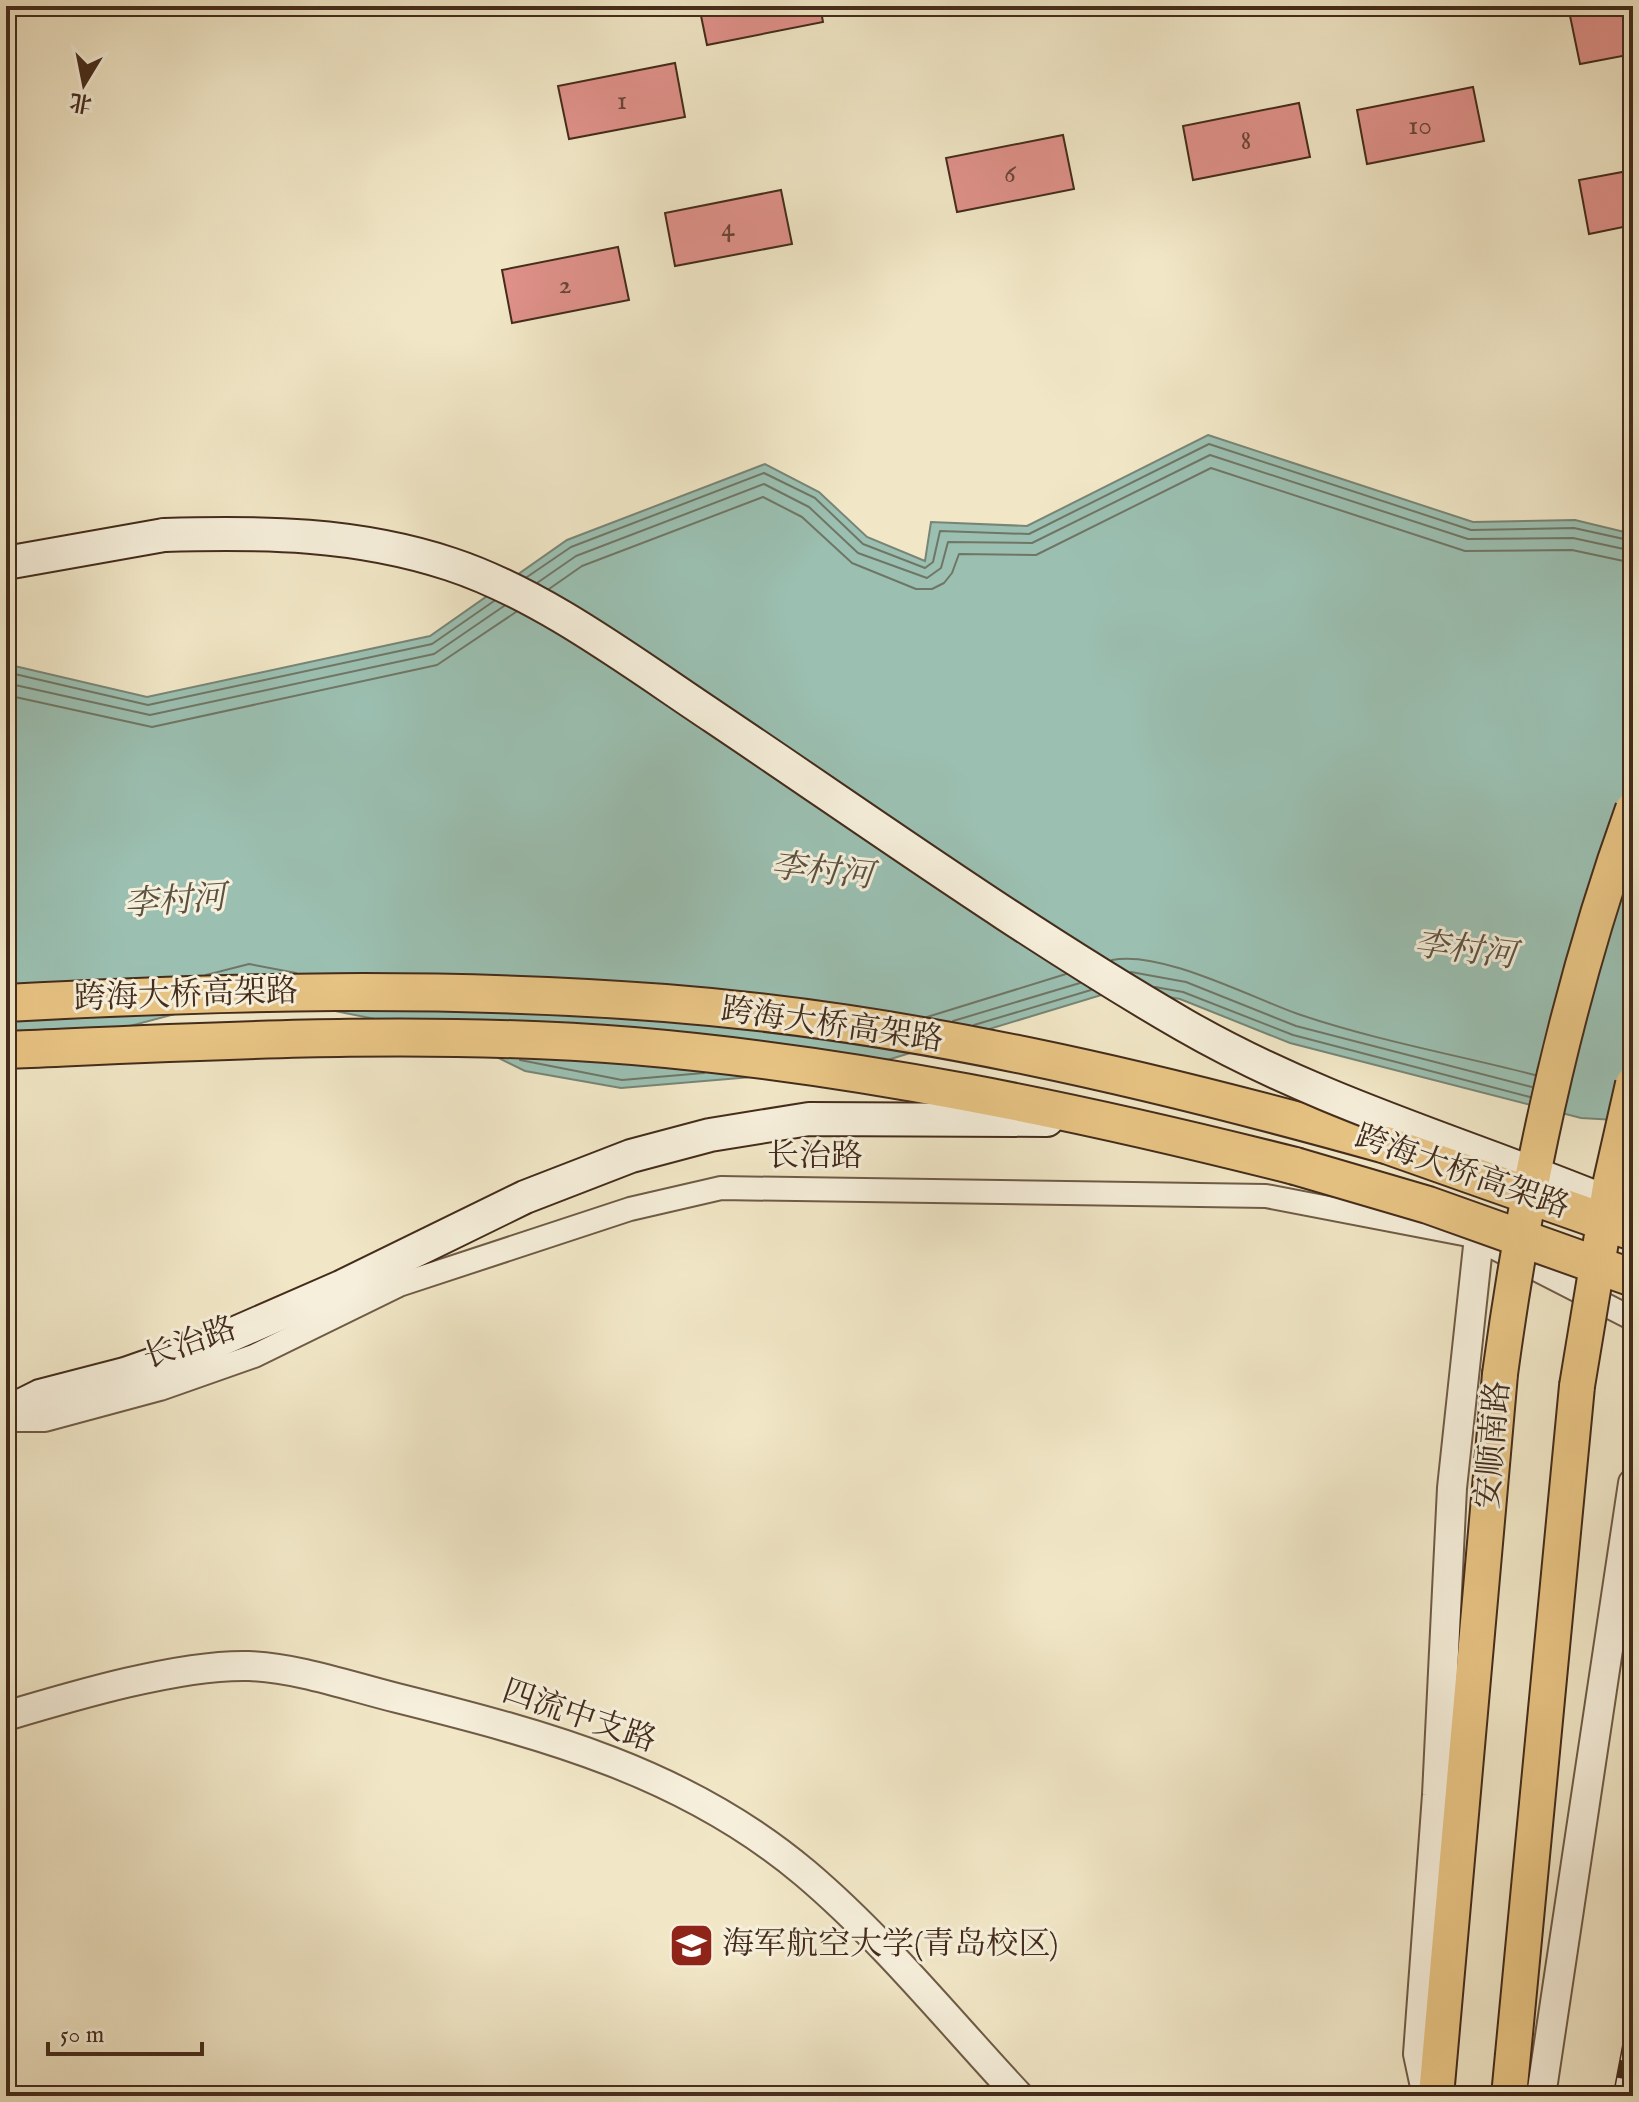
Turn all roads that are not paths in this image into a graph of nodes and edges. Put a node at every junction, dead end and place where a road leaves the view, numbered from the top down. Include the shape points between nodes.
1 (6, 563) edge
2 (1633, 809) edge
3 (6, 1003) edge
4 (6, 1050) edge
5 (1633, 1084) edge
6 (1118, 1121) junction
7 (1633, 1213) edge
8 (1633, 1232) edge
9 (1479, 1237) junction
10 (1633, 1278) edge
11 (1633, 1319) edge
12 (6, 1413) edge
13 (6, 1420) edge
14 (1633, 1483) edge
15 (6, 1716) edge
16 (1019, 2096) edge
17 (1427, 2096) edge
18 (1436, 2096) edge
19 (1509, 2096) edge
20 (1541, 2096) edge

1 - 7 main road, bridge via 164,535 251,532 332,537 454,565 586,632 1022,926 1231,1051 1317,1092
2 - 18 main road, 安顺南路, bridge via 1567,1024 1518,1244 1500,1374
3 - 8 highway, 跨海大桥高架路, bridge via 320,991 515,994 668,1003 862,1027 1093,1068 1270,1112 1386,1145
4 - 6 highway, 跨海大桥高架路 via 352,1037 619,1045 864,1074
5 - 19 main road, bridge via 1577,1386
6 - 10 highway, 跨海大桥高架路, bridge via 1428,1205
6 - 12 main road via 825,1118 710,1135 570,1177 208,1345 40,1396
9 - 11 street, 长治路 via 1475,1238
9 - 13 street, 长治路 via 1266,1196 721,1188 602,1217 399,1285 254,1356 160,1389 45,1420
9 - 17 street via 1452,1488 1418,2054
14 - 20 street
15 - 16 street, 四流中支路 via 195,1670 249,1666 309,1676 584,1748 653,1777 735,1822 805,1874

